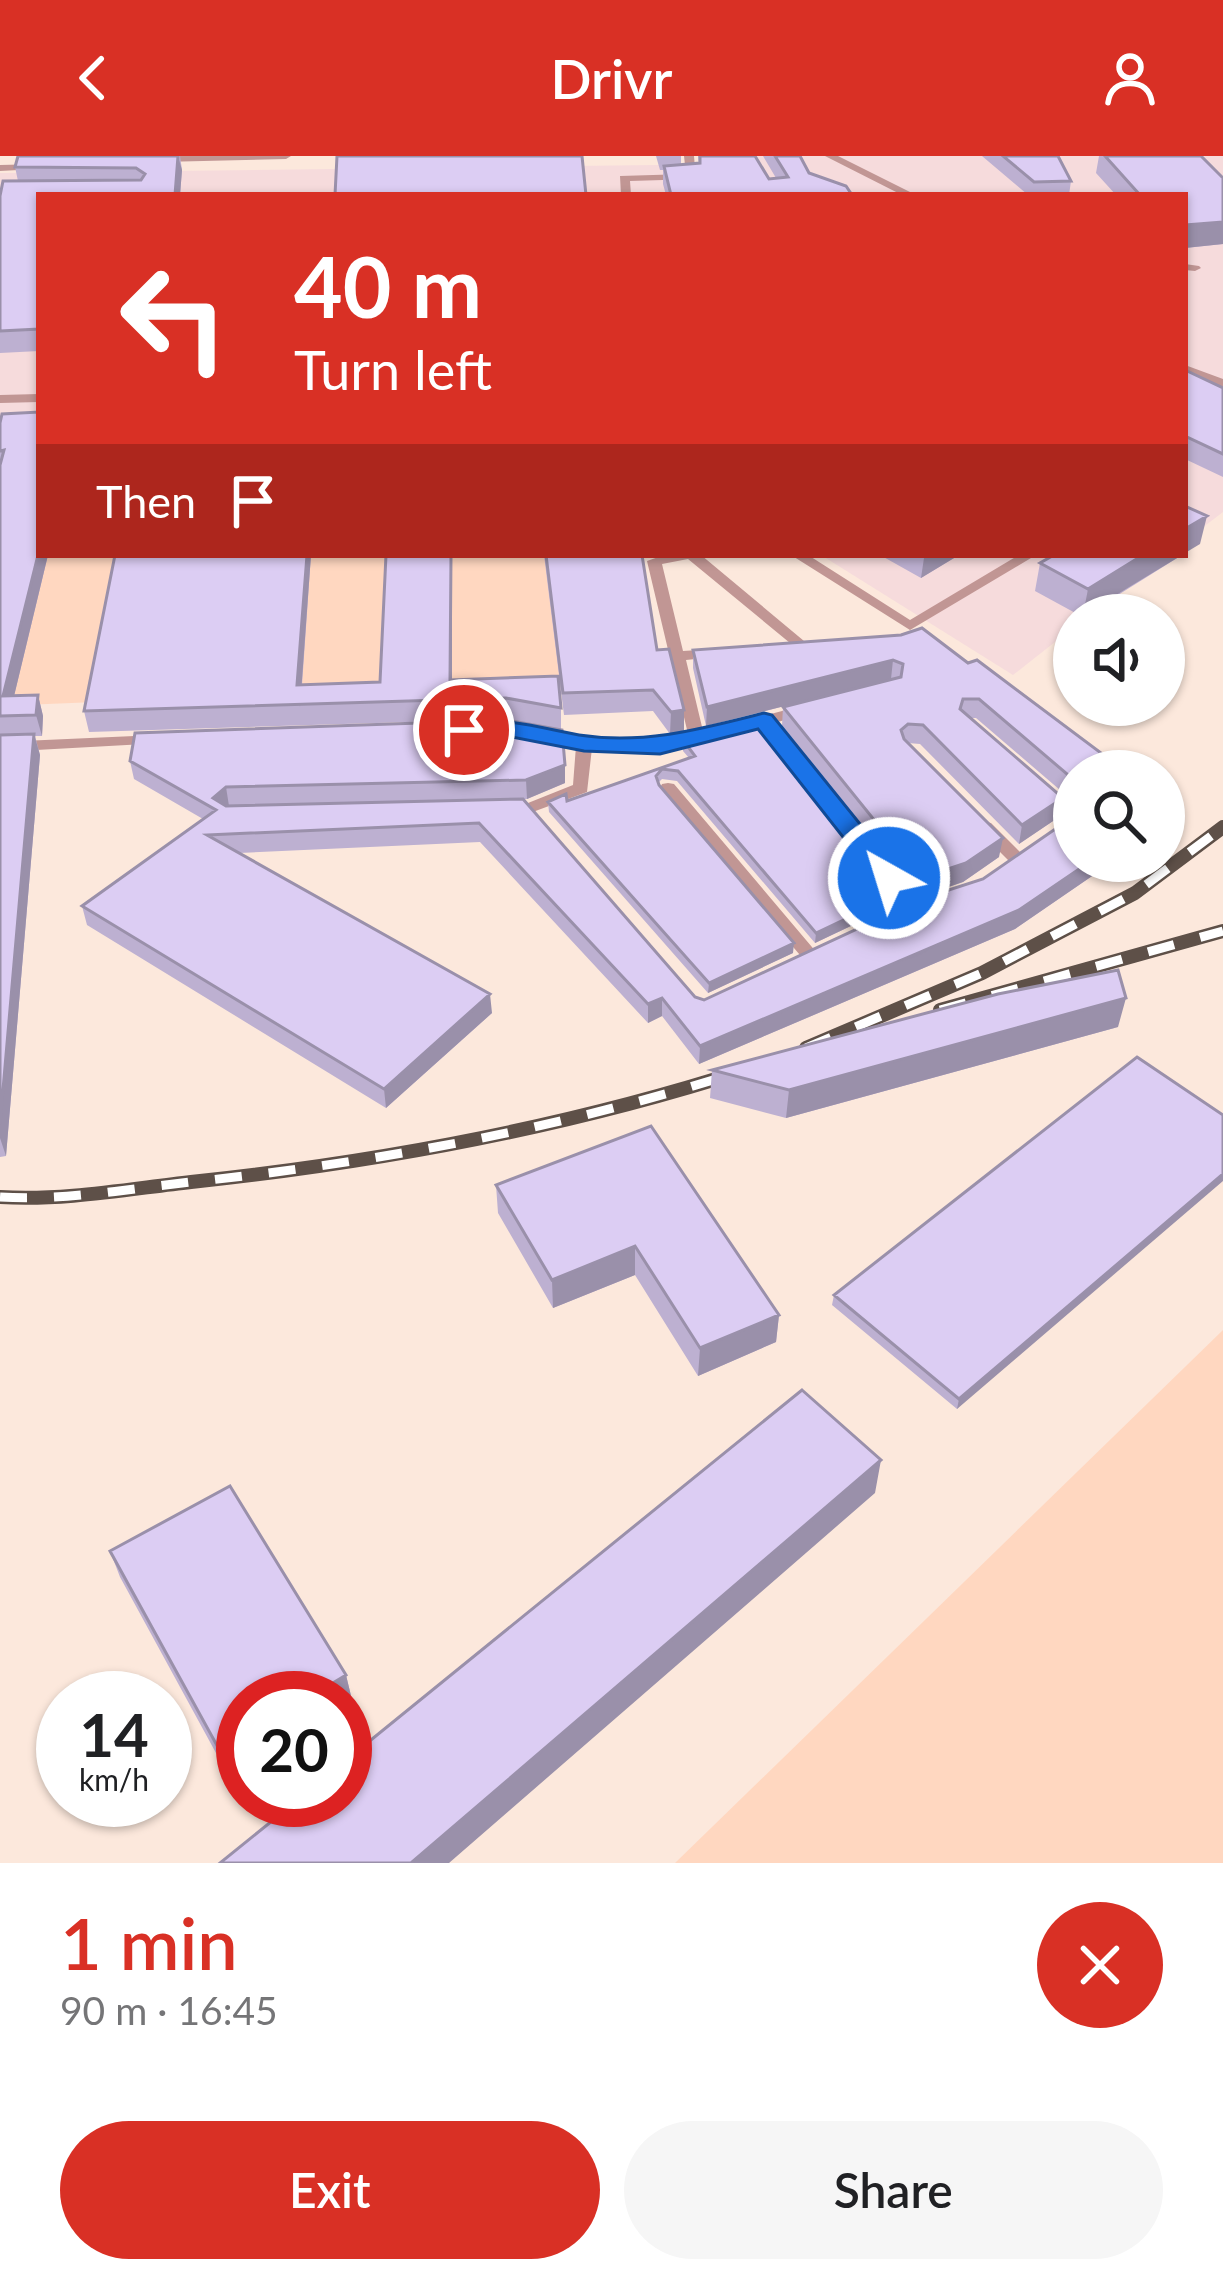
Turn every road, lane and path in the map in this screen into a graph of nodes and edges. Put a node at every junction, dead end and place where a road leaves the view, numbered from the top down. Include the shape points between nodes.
1 (286, 156) edge
2 (689, 156) edge
3 (830, 156) edge
4 (153, 160) edge
5 (44, 165) edge
6 (0, 168) edge
7 (626, 192) edge
8 (905, 192) edge
9 (1188, 370) edge
10 (1223, 382) edge
11 (36, 398) edge
12 (0, 399) edge
13 (672, 558) edge
14 (694, 558) edge
15 (803, 558) edge
16 (1024, 558) edge
17 (782, 648) edge
18 (740, 651) edge
19 (677, 656) junction
20 (828, 704) edge
21 (764, 720) junction
22 (526, 732) edge
23 (697, 737) junction
24 (184, 739) edge
25 (584, 743) junction
26 (0, 747) edge
27 (1039, 785) edge
28 (668, 788) edge
29 (1053, 798) edge
30 (530, 808) junction
31 (484, 809) edge
32 (972, 814) edge
33 (545, 825) edge
34 (1037, 847) edge
35 (893, 919) edge
36 (832, 948) edge
37 (811, 957) junction
38 (790, 968) edge

1 - 4 lane
2 - 7 lane via 692,177 624,178
3 - 8 lane
5 - 6 lane
9 - 10 lane
11 - 12 lane
13 - 19 lane via 654,561
14 - 17 lane via 803,646
15 - 16 lane via 910,626
18 - 19 lane
19 - 23 lane
20 - 21 lane
21 - 23 lane
21 - 35 lane via 923,906
22 - 25 lane
23 - 25 lane via 660,747
24 - 26 lane
25 - 30 lane via 581,788
27 - 29 lane
28 - 37 lane
30 - 31 lane
30 - 33 lane
32 - 34 lane via 1011,866
36 - 37 lane
37 - 38 lane

